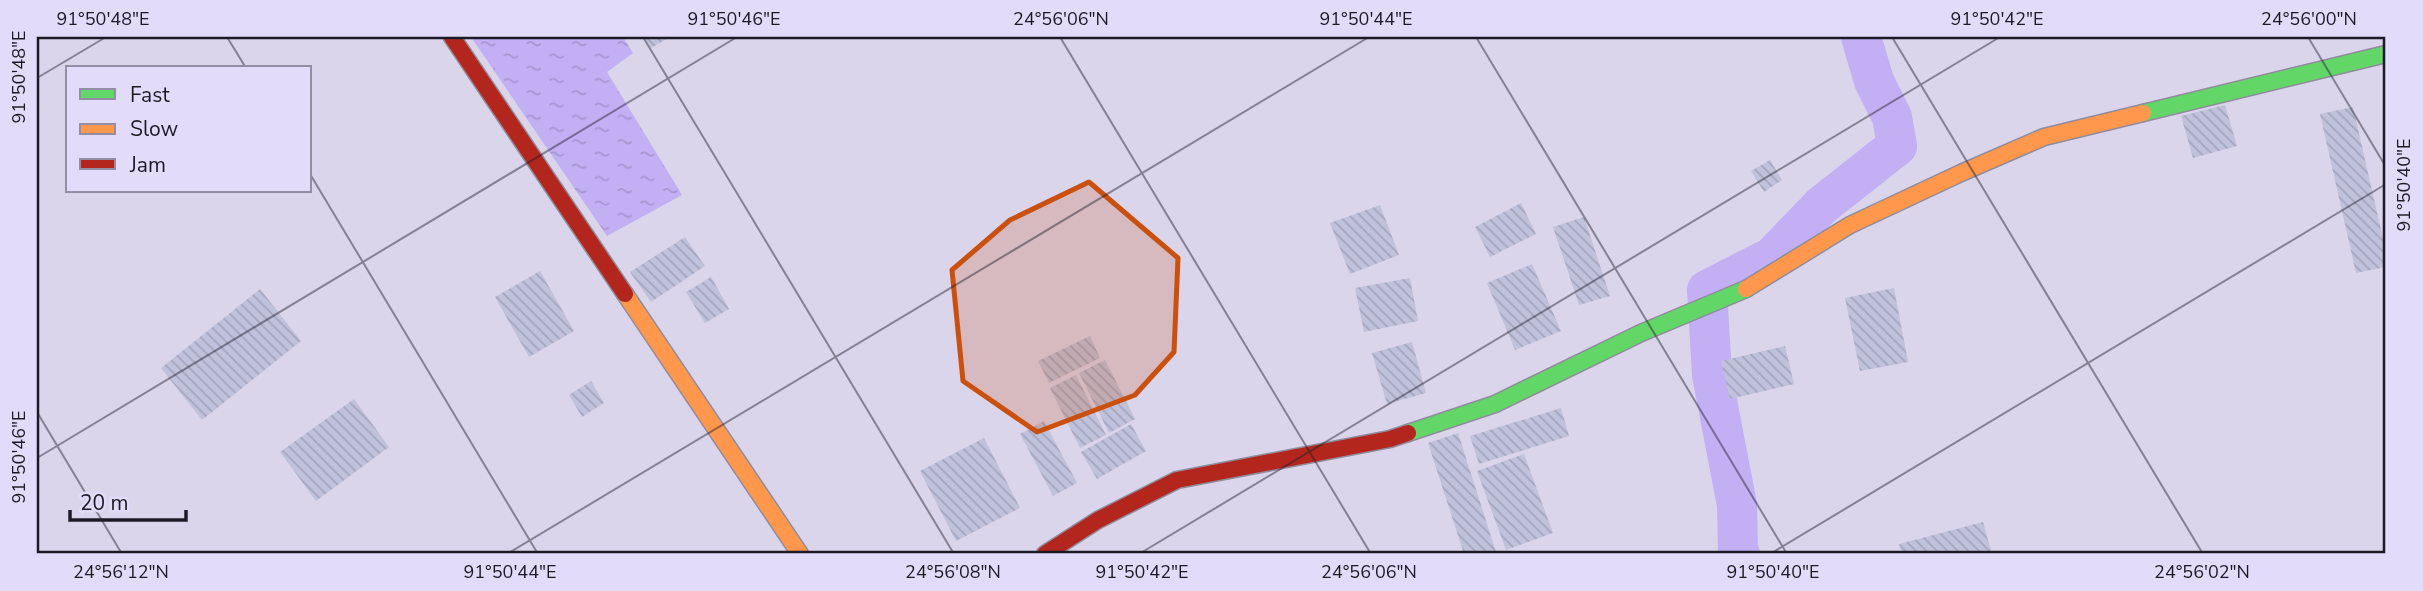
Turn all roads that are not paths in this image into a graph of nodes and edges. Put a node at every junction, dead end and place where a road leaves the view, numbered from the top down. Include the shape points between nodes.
1 (452, 37) edge
2 (2386, 54) edge
3 (800, 554) edge
4 (1045, 554) edge

1 - 3 street
2 - 4 street via 2044,137 1850,225 1744,290 1641,333 1495,404 1391,439 1177,480 1098,520

